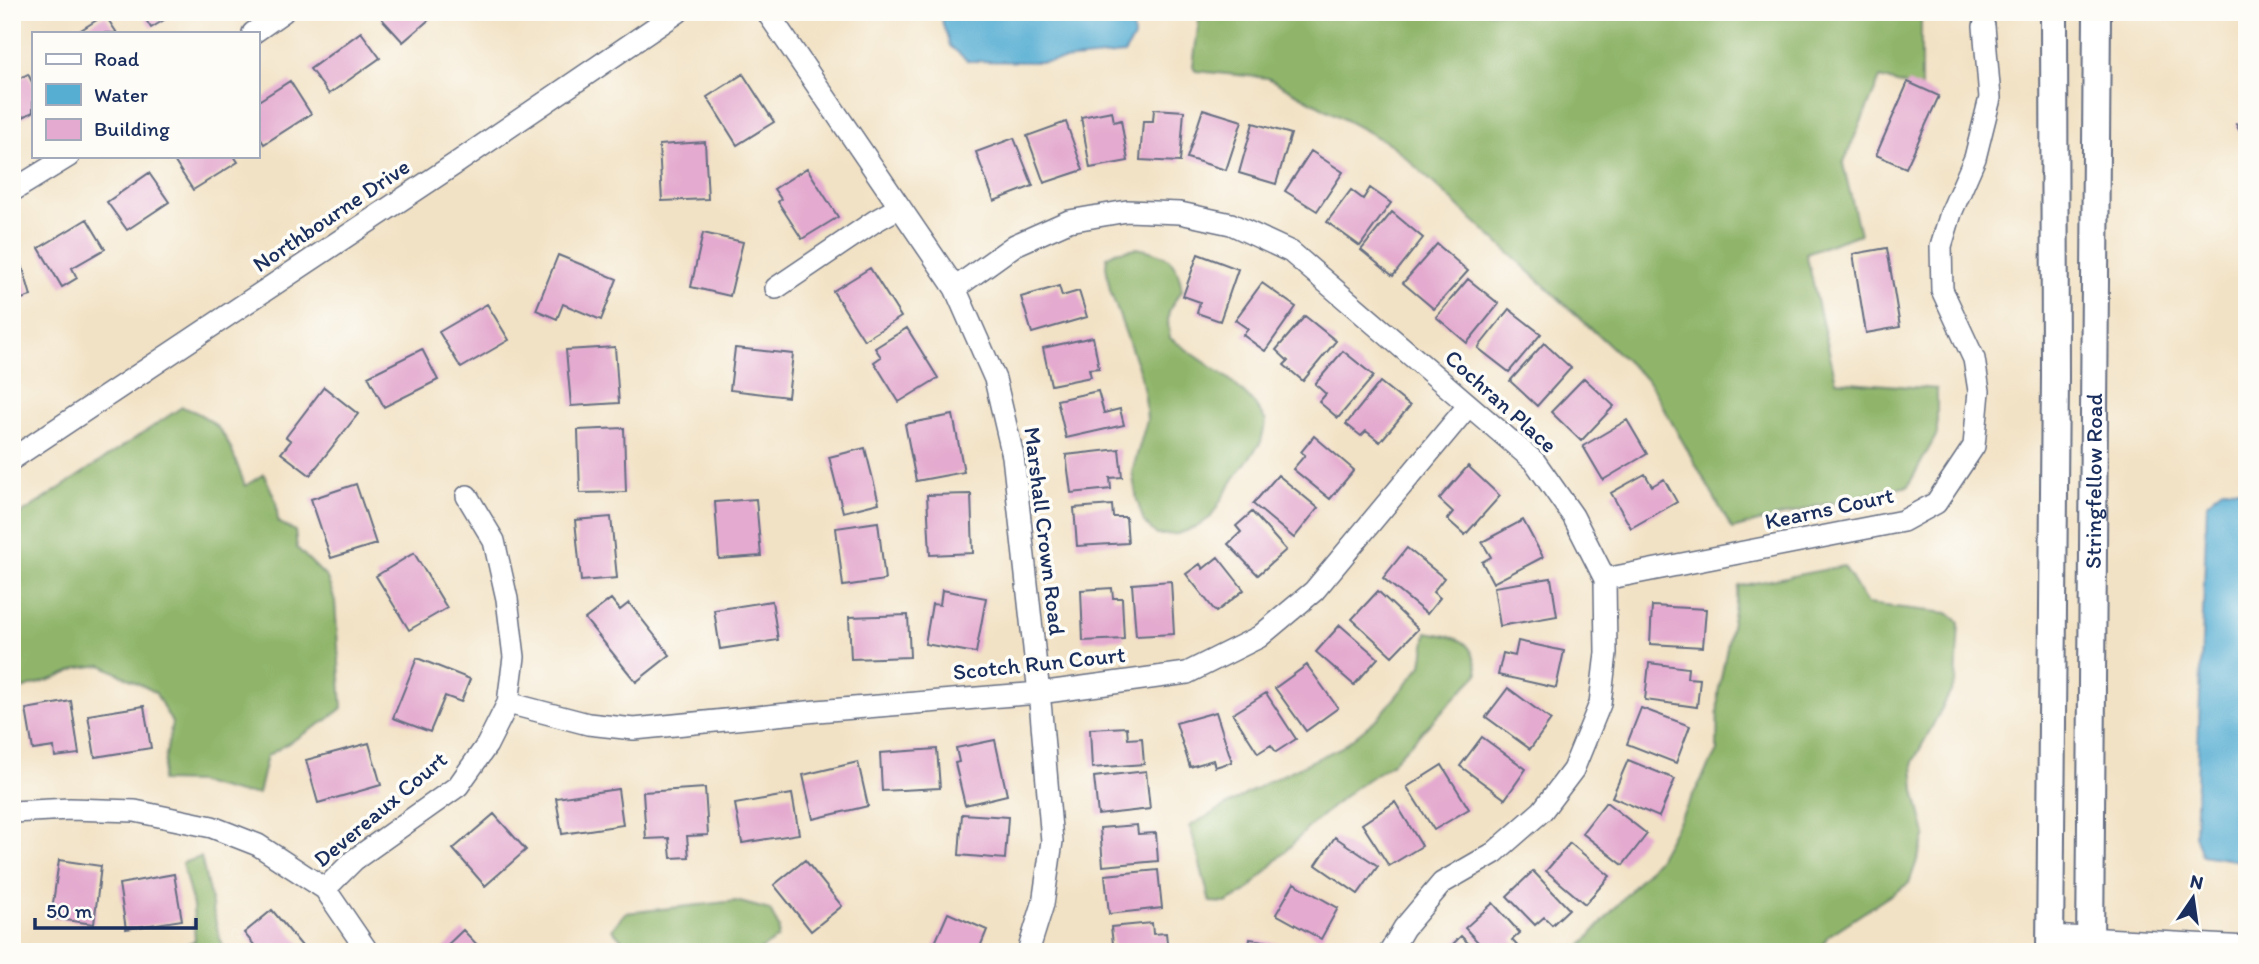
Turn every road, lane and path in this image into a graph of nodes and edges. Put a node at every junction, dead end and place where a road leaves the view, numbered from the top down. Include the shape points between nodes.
1 (284, 12) edge
2 (678, 12) edge
3 (767, 12) edge
4 (2054, 12) edge
5 (2097, 12) edge
6 (1984, 26) dead end
7 (254, 32) edge
8 (66, 158) edge
9 (12, 191) edge
10 (900, 207) junction
11 (776, 288) dead end
12 (955, 288) junction
13 (1468, 406) junction
14 (12, 459) edge
15 (467, 496) dead end
16 (1605, 579) junction
17 (1039, 693) junction
18 (508, 703) junction
19 (12, 811) edge
20 (325, 889) junction
21 (2050, 944) edge
22 (2090, 945) edge
23 (2247, 947) edge
24 (368, 952) edge
25 (1028, 952) edge
26 (1390, 952) edge

1 - 7 street
2 - 14 street, Northbourne Drive
3 - 10 street, Marshall Crown Road
4 - 21 main road, Stringfellow Road
5 - 22 main road, Stringfellow Road
6 - 16 street, Kearns Court via 1990,98 1975,158 1941,246 1942,290 1976,370 1979,391 1974,446 1936,503 1903,521
8 - 9 street
10 - 11 street
10 - 12 street, Marshall Crown Road
12 - 13 street, Cochran Place via 1016,245 1069,221 1127,211 1180,213 1218,221 1291,252
12 - 17 street, Marshall Crown Road via 995,379 1013,456
13 - 16 street, Cochran Place via 1535,462 1573,516
13 - 17 street, Scotch Run Court via 1314,591 1259,638 1187,673
15 - 18 street, Devereaux Court via 494,541 507,599 514,657
16 - 26 street, Cochran Place via 1606,653 1600,704 1573,771 1542,811 1494,853 1442,883
17 - 18 street, Scotch Run Court via 634,729 588,724
17 - 25 street, Marshall Crown Road via 1052,841 1044,904
18 - 20 street, Devereaux Court via 487,745 458,786 354,860
19 - 20 street via 135,811 212,827 258,845
20 - 24 street
21 - 22 street
22 - 23 street

